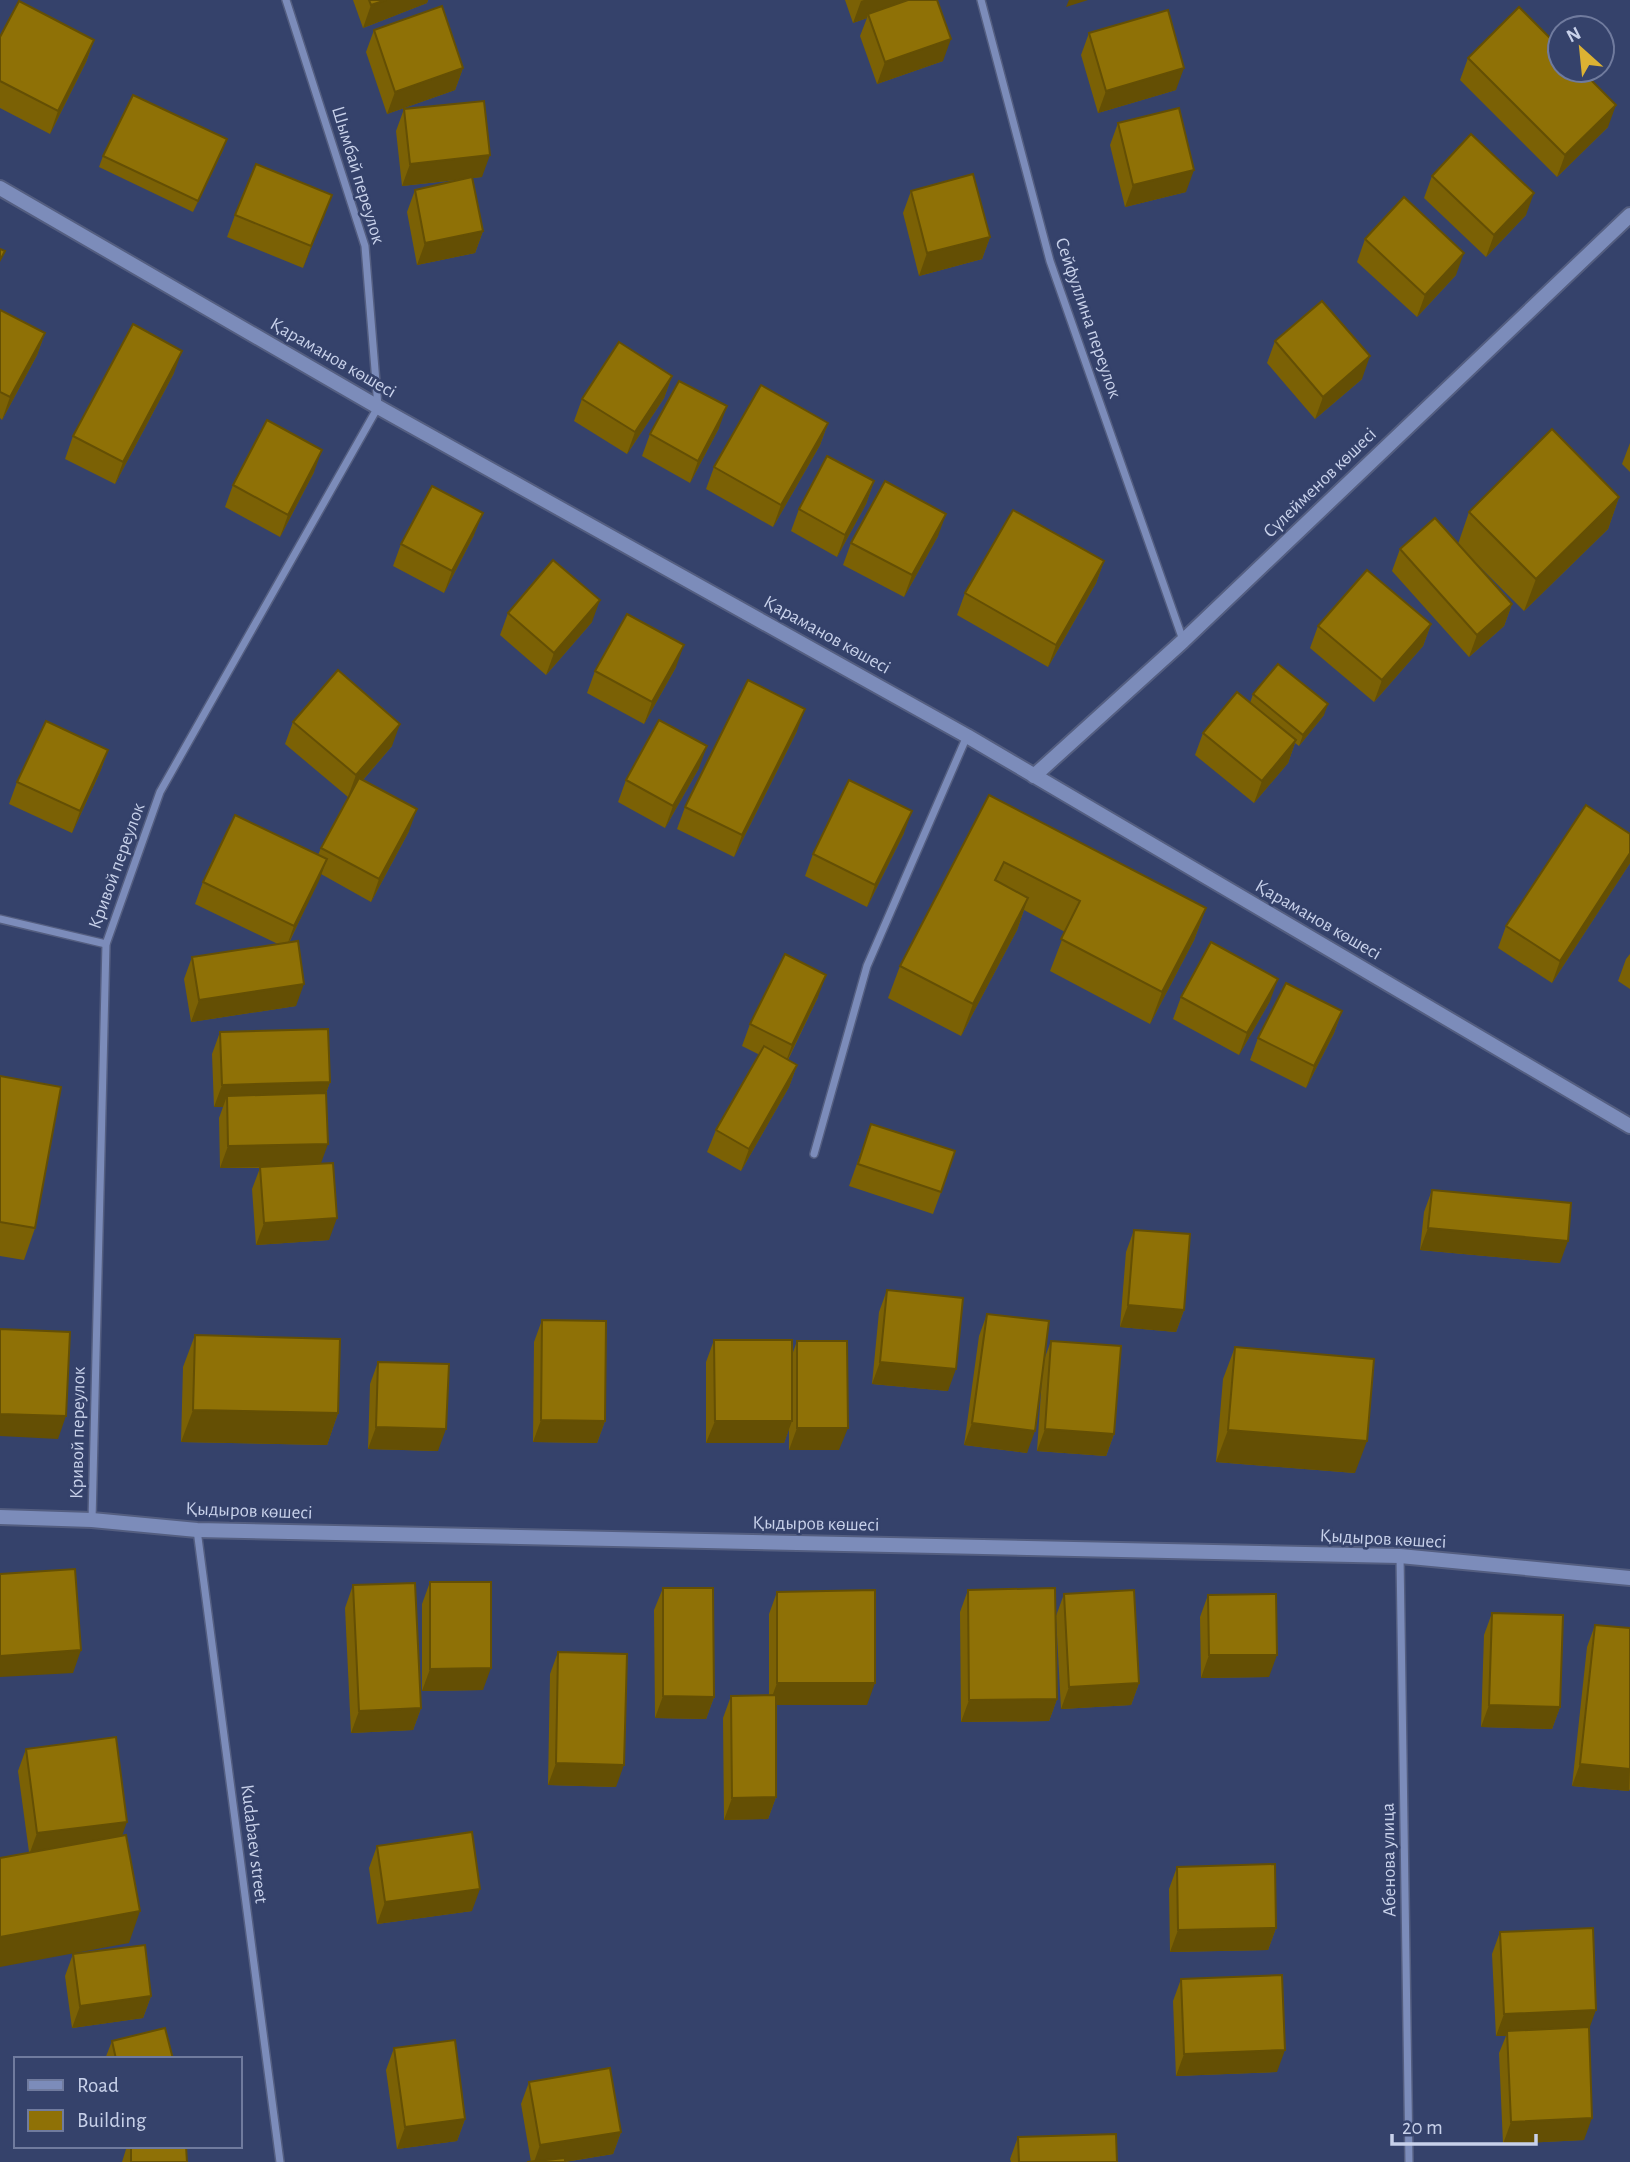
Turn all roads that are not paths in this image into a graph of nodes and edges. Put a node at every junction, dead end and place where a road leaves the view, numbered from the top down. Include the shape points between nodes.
1 (286, 0) edge
2 (981, 0) edge
3 (0, 188) edge
4 (1630, 215) edge
5 (378, 407) junction
6 (1183, 641) junction
7 (967, 736) junction
8 (1034, 775) junction
9 (0, 919) edge
10 (106, 944) junction
11 (1630, 1126) edge
12 (814, 1154) dead end
13 (0, 1517) edge
14 (92, 1520) junction
15 (197, 1530) junction
16 (1399, 1556) junction
17 (1630, 1578) edge
18 (280, 2162) edge
19 (1409, 2162) edge

1 - 5 street, Шымбай переулок via 366,246
2 - 6 street, Сейфуллина переулок via 1050,261
3 - 5 street, Қараманов көшесі
4 - 6 street, Сүлейменов көшесі
5 - 7 street, Қараманов көшесі
5 - 10 street, Кривой переулок via 160,792
6 - 8 street, Сүлейменов көшесі
7 - 8 street, Қараманов көшесі
7 - 12 street via 867,966
8 - 11 street, Қараманов көшесі
9 - 10 street
10 - 14 street, Кривой переулок
13 - 14 street, Қыдыров көшесі
14 - 15 street, Қыдыров көшесі
15 - 16 street, Қыдыров көшесі
15 - 18 street, Kudabaev street
16 - 17 street, Қыдыров көшесі
16 - 19 street, Абенова улица

